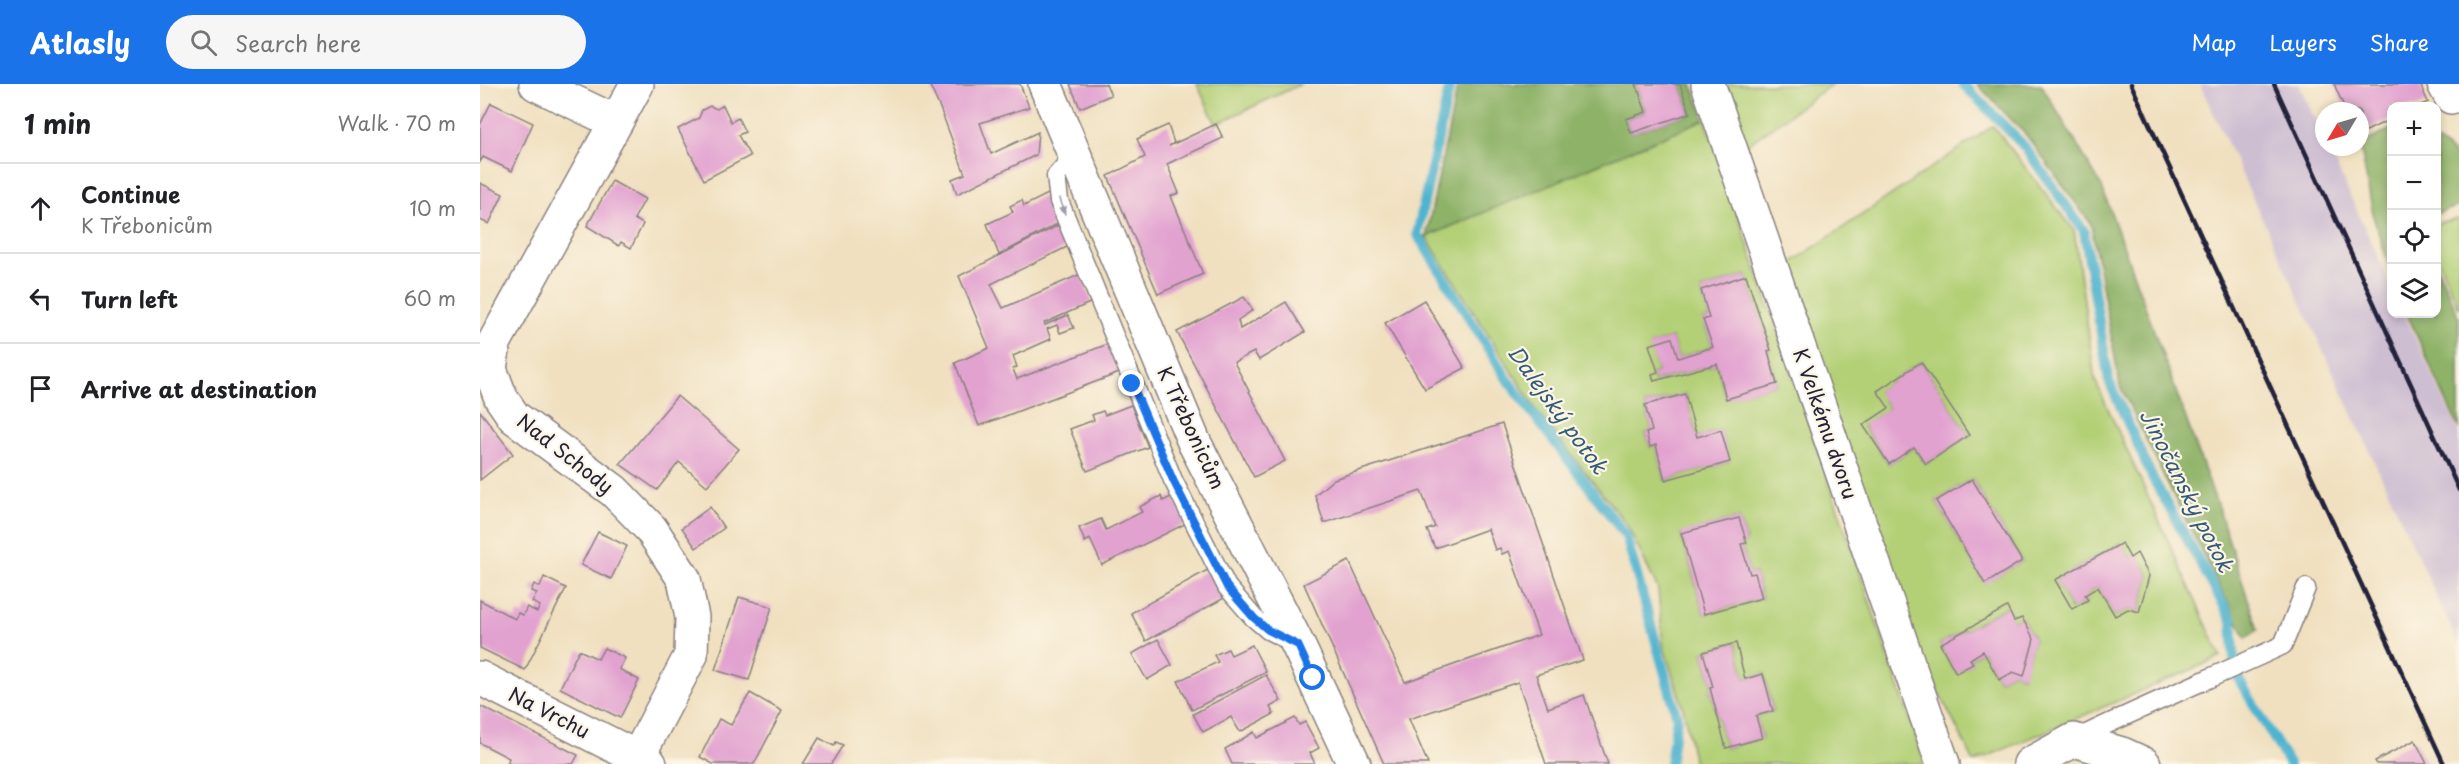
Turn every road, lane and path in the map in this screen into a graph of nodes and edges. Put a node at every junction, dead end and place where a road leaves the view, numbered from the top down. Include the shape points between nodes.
1 (536, 84) edge
2 (637, 84) edge
3 (1045, 84) edge
4 (1708, 84) edge
5 (616, 123) junction
6 (2306, 588) dead end
7 (480, 678) edge
8 (2074, 740) junction
9 (641, 762) edge
10 (1354, 764) edge
11 (1943, 764) edge
12 (2030, 764) edge
13 (2144, 764) edge

1 - 5 street
2 - 5 street, Nad Schody
3 - 10 street, K Třebonicům via 1194,442
4 - 11 street, K Velkému dvoru
5 - 9 street, Nad Schody via 494,343 490,369 501,398 514,417 614,491 651,529 684,579 692,617 691,655
6 - 8 lane via 2283,645
7 - 9 street, Na Vrchu
8 - 12 street
8 - 13 street via 2122,753

